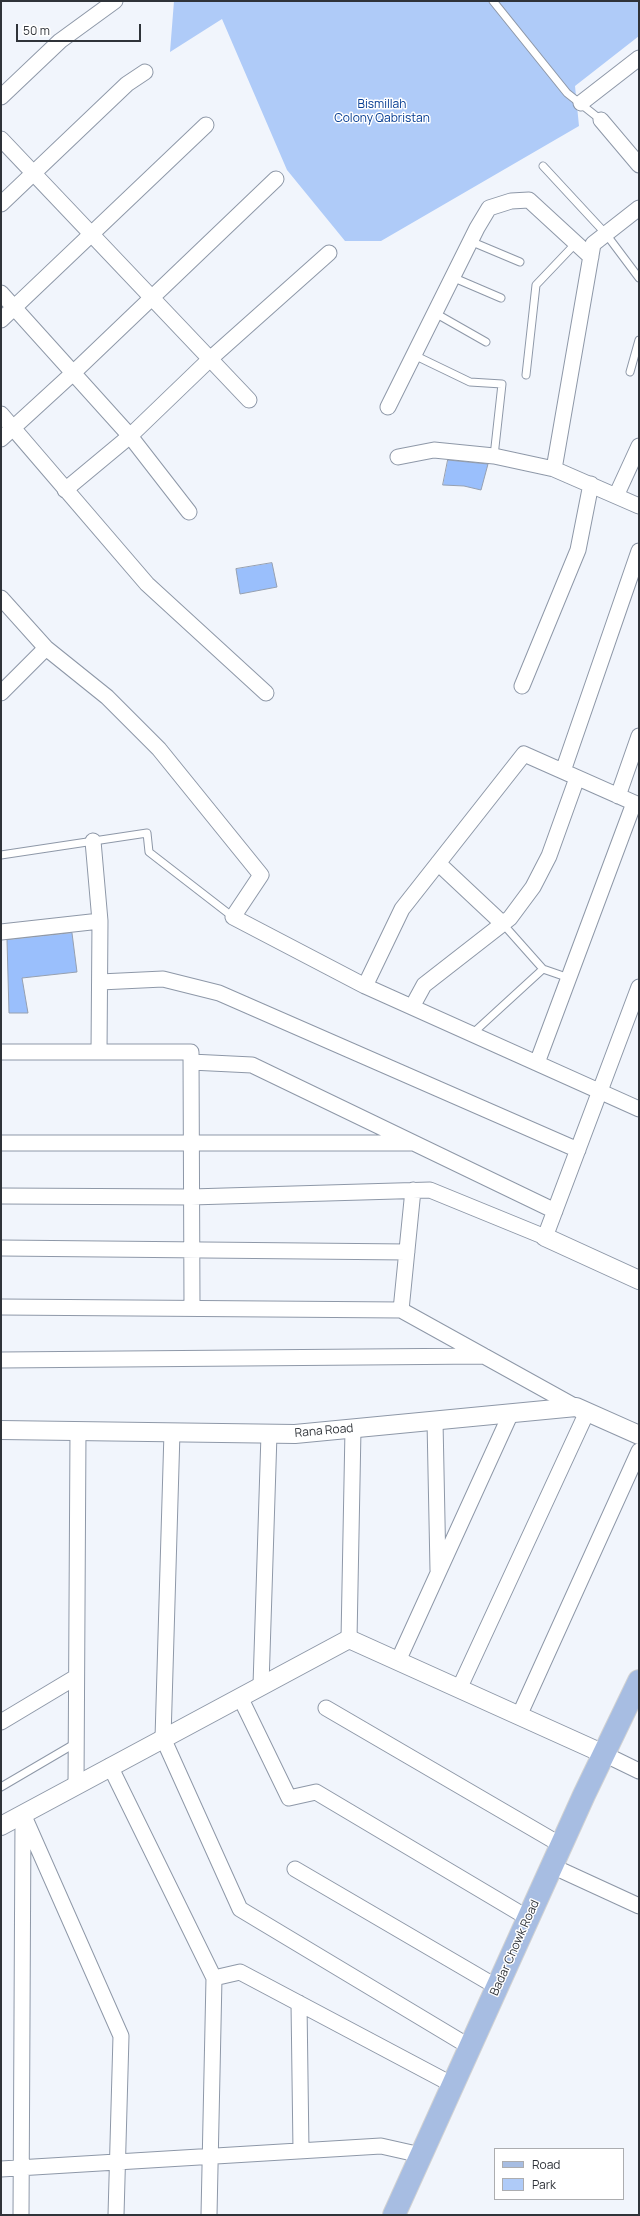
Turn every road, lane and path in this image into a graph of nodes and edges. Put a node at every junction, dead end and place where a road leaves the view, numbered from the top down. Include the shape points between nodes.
1 (115, 1) edge
2 (493, 1) edge
3 (639, 58) edge
4 (145, 72) dead end
5 (1, 97) edge
6 (581, 103) junction
7 (601, 120) joint
8 (206, 125) dead end
9 (1, 139) edge
10 (636, 156) edge
11 (543, 166) dead end
12 (35, 172) junction
13 (276, 179) dead end
14 (1, 204) edge
15 (639, 208) edge
16 (91, 234) junction
17 (606, 234) junction
18 (470, 242) junction
19 (576, 243) junction
20 (329, 253) dead end
21 (591, 256) junction
22 (520, 262) dead end
23 (452, 277) junction
24 (639, 278) edge
25 (1, 293) edge
26 (152, 296) junction
27 (501, 298) dead end
28 (15, 307) junction
29 (435, 313) junction
30 (1, 320) edge
31 (639, 340) edge
32 (486, 342) dead end
33 (414, 355) junction
34 (210, 360) junction
35 (630, 372) dead end
36 (72, 374) junction
37 (526, 375) dead end
38 (249, 400) dead end
39 (388, 407) dead end
40 (1, 414) edge
41 (13, 428) junction
42 (130, 436) junction
43 (1, 440) edge
44 (639, 446) edge
45 (494, 456) junction
46 (398, 457) dead end
47 (554, 469) junction
48 (591, 484) junction
49 (65, 490) junction
50 (616, 496) junction
51 (639, 506) edge
52 (189, 512) dead end
53 (639, 551) edge
54 (1, 598) edge
55 (46, 648) junction
56 (522, 686) dead end
57 (1, 693) edge
58 (266, 693) dead end
59 (639, 736) edge
60 (563, 771) junction
61 (577, 778) junction
62 (618, 796) junction
63 (636, 804) edge
64 (93, 841) junction
65 (1, 855) edge
66 (438, 862) junction
67 (233, 917) junction
68 (100, 921) junction
69 (503, 924) junction
70 (1, 932) edge
71 (543, 968) junction
72 (569, 978) junction
73 (100, 982) junction
74 (365, 986) junction
75 (639, 987) edge
76 (412, 1007) junction
77 (472, 1034) junction
78 (1, 1052) edge
79 (99, 1052) junction
80 (191, 1062) junction
81 (537, 1063) junction
82 (600, 1091) junction
83 (639, 1109) edge
84 (1, 1143) edge
85 (191, 1143) junction
86 (413, 1143) junction
87 (578, 1150) junction
88 (413, 1190) junction
89 (1, 1196) edge
90 (191, 1197) junction
91 (555, 1211) junction
92 (545, 1237) junction
93 (1, 1248) edge
94 (192, 1249) junction
95 (407, 1252) junction
96 (639, 1280) edge
97 (1, 1307) edge
98 (192, 1307) junction
99 (401, 1310) junction
100 (485, 1356) junction
101 (1, 1360) edge
102 (581, 1410) junction
103 (511, 1414) junction
104 (435, 1421) junction
105 (353, 1429) junction
106 (1, 1430) edge
107 (78, 1431) junction
108 (172, 1432) junction
109 (269, 1434) junction
110 (639, 1435) edge
111 (639, 1451) edge
112 (438, 1575) junction
113 (349, 1638) junction
114 (398, 1661) junction
115 (76, 1677) junction
116 (639, 1682) edge
117 (261, 1686) junction
118 (459, 1689) junction
119 (240, 1697) junction
120 (326, 1708) dead end
121 (520, 1716) junction
122 (1, 1722) edge
123 (163, 1738) junction
124 (76, 1743) junction
125 (604, 1754) junction
126 (110, 1766) junction
127 (639, 1771) edge
128 (76, 1785) junction
129 (1, 1788) edge
130 (23, 1814) junction
131 (1, 1826) edge
132 (561, 1845) junction
133 (552, 1866) junction
134 (295, 1869) dead end
135 (639, 1906) edge
136 (528, 1918) junction
137 (214, 1978) junction
138 (497, 1987) junction
139 (299, 2003) junction
140 (470, 2047) junction
141 (453, 2085) junction
142 (301, 2151) junction
143 (421, 2155) junction
144 (211, 2156) junction
145 (118, 2161) junction
146 (22, 2168) junction
147 (1, 2169) edge
148 (21, 2215) edge
149 (116, 2215) edge
150 (209, 2215) edge
151 (394, 2215) edge

1 - 5 street via 60,41
2 - 6 lane via 567,93
3 - 6 street
4 - 12 street via 127,84
6 - 7 lane
7 - 10 street
8 - 16 street
9 - 12 street
11 - 17 lane
12 - 14 street
12 - 16 street
13 - 26 street
15 - 17 street
16 - 26 street
16 - 28 street
17 - 21 street via 593,244
17 - 24 lane
18 - 19 street via 489,208 511,201 529,200
18 - 22 lane
18 - 23 street
19 - 21 street
19 - 37 lane via 536,285
20 - 34 street
21 - 47 street
23 - 27 lane
23 - 29 street
25 - 28 street
26 - 34 street
26 - 36 street
28 - 30 street
28 - 36 street
29 - 32 lane
29 - 33 street
31 - 35 lane
33 - 39 street
33 - 45 lane via 470,382 502,384
34 - 38 street
34 - 42 street
36 - 41 street
36 - 42 street
40 - 41 street
41 - 43 street
41 - 49 street
42 - 49 street
42 - 52 street
44 - 50 street
45 - 46 street via 434,450
45 - 47 street
47 - 48 street
48 - 50 street
48 - 56 street via 578,550
49 - 58 street via 147,584
50 - 51 street
53 - 60 street
54 - 55 street
55 - 57 street
55 - 67 street via 107,697 159,749 260,875
59 - 62 street
60 - 61 street
60 - 66 street via 524,754
61 - 62 street
61 - 69 street via 549,856 533,887
62 - 63 street
63 - 72 street
64 - 65 lane
64 - 67 lane via 147,832 149,852
64 - 68 street
66 - 69 street
66 - 74 street via 402,909
67 - 74 street
68 - 70 street
68 - 73 street
69 - 71 lane
69 - 76 street via 424,985
71 - 72 lane
71 - 77 lane
72 - 81 street
73 - 79 street
73 - 87 street via 163,979 219,993
74 - 76 street
75 - 82 street
76 - 77 street
77 - 81 street
78 - 79 street
79 - 80 street via 191,1052
80 - 85 street
80 - 86 street via 252,1065
81 - 82 street
82 - 83 street
82 - 87 street
84 - 85 street
85 - 86 street
85 - 90 street
86 - 91 street
87 - 91 street
88 - 90 street
88 - 92 street via 430,1190
88 - 95 street
89 - 90 street
90 - 94 street
91 - 92 street
92 - 96 street
93 - 94 street
94 - 95 street
94 - 98 street
95 - 99 street
97 - 98 street
98 - 99 street
99 - 100 street
100 - 101 street
100 - 102 street
102 - 103 street, Rana Road
102 - 110 street
102 - 118 street
103 - 104 street, Rana Road
103 - 112 street
104 - 105 street, Rana Road
104 - 112 street
105 - 109 street, Rana Road
105 - 113 street
106 - 107 street, Rana Road
107 - 108 street, Rana Road
107 - 115 street
108 - 109 street, Rana Road
108 - 123 street
109 - 117 street
111 - 121 street
112 - 114 street
113 - 114 street
113 - 117 street
114 - 118 street
115 - 122 street
115 - 124 street
116 - 125 main road, Badar Chowk Road
117 - 119 street
118 - 121 street
119 - 123 street
119 - 136 street via 289,1798 316,1792
120 - 132 street
121 - 125 street
123 - 126 street
123 - 140 street via 240,1909
124 - 128 street
124 - 129 lane
125 - 127 street
125 - 132 main road, Badar Chowk Road
126 - 128 street
126 - 137 street
128 - 130 street
130 - 131 street
130 - 145 street via 121,2036
130 - 146 street
132 - 133 main road, Badar Chowk Road
133 - 135 street
133 - 136 main road, Badar Chowk Road
134 - 138 street
136 - 138 main road, Badar Chowk Road
137 - 139 street via 240,1972
137 - 144 street
138 - 140 main road, Badar Chowk Road
139 - 141 street
139 - 142 street
140 - 141 main road, Badar Chowk Road
141 - 143 main road, Badar Chowk Road
142 - 143 street via 381,2146
142 - 144 street
143 - 151 main road, Badar Chowk Road
144 - 145 street
144 - 150 street
145 - 146 street
145 - 149 street
146 - 147 street
146 - 148 street

